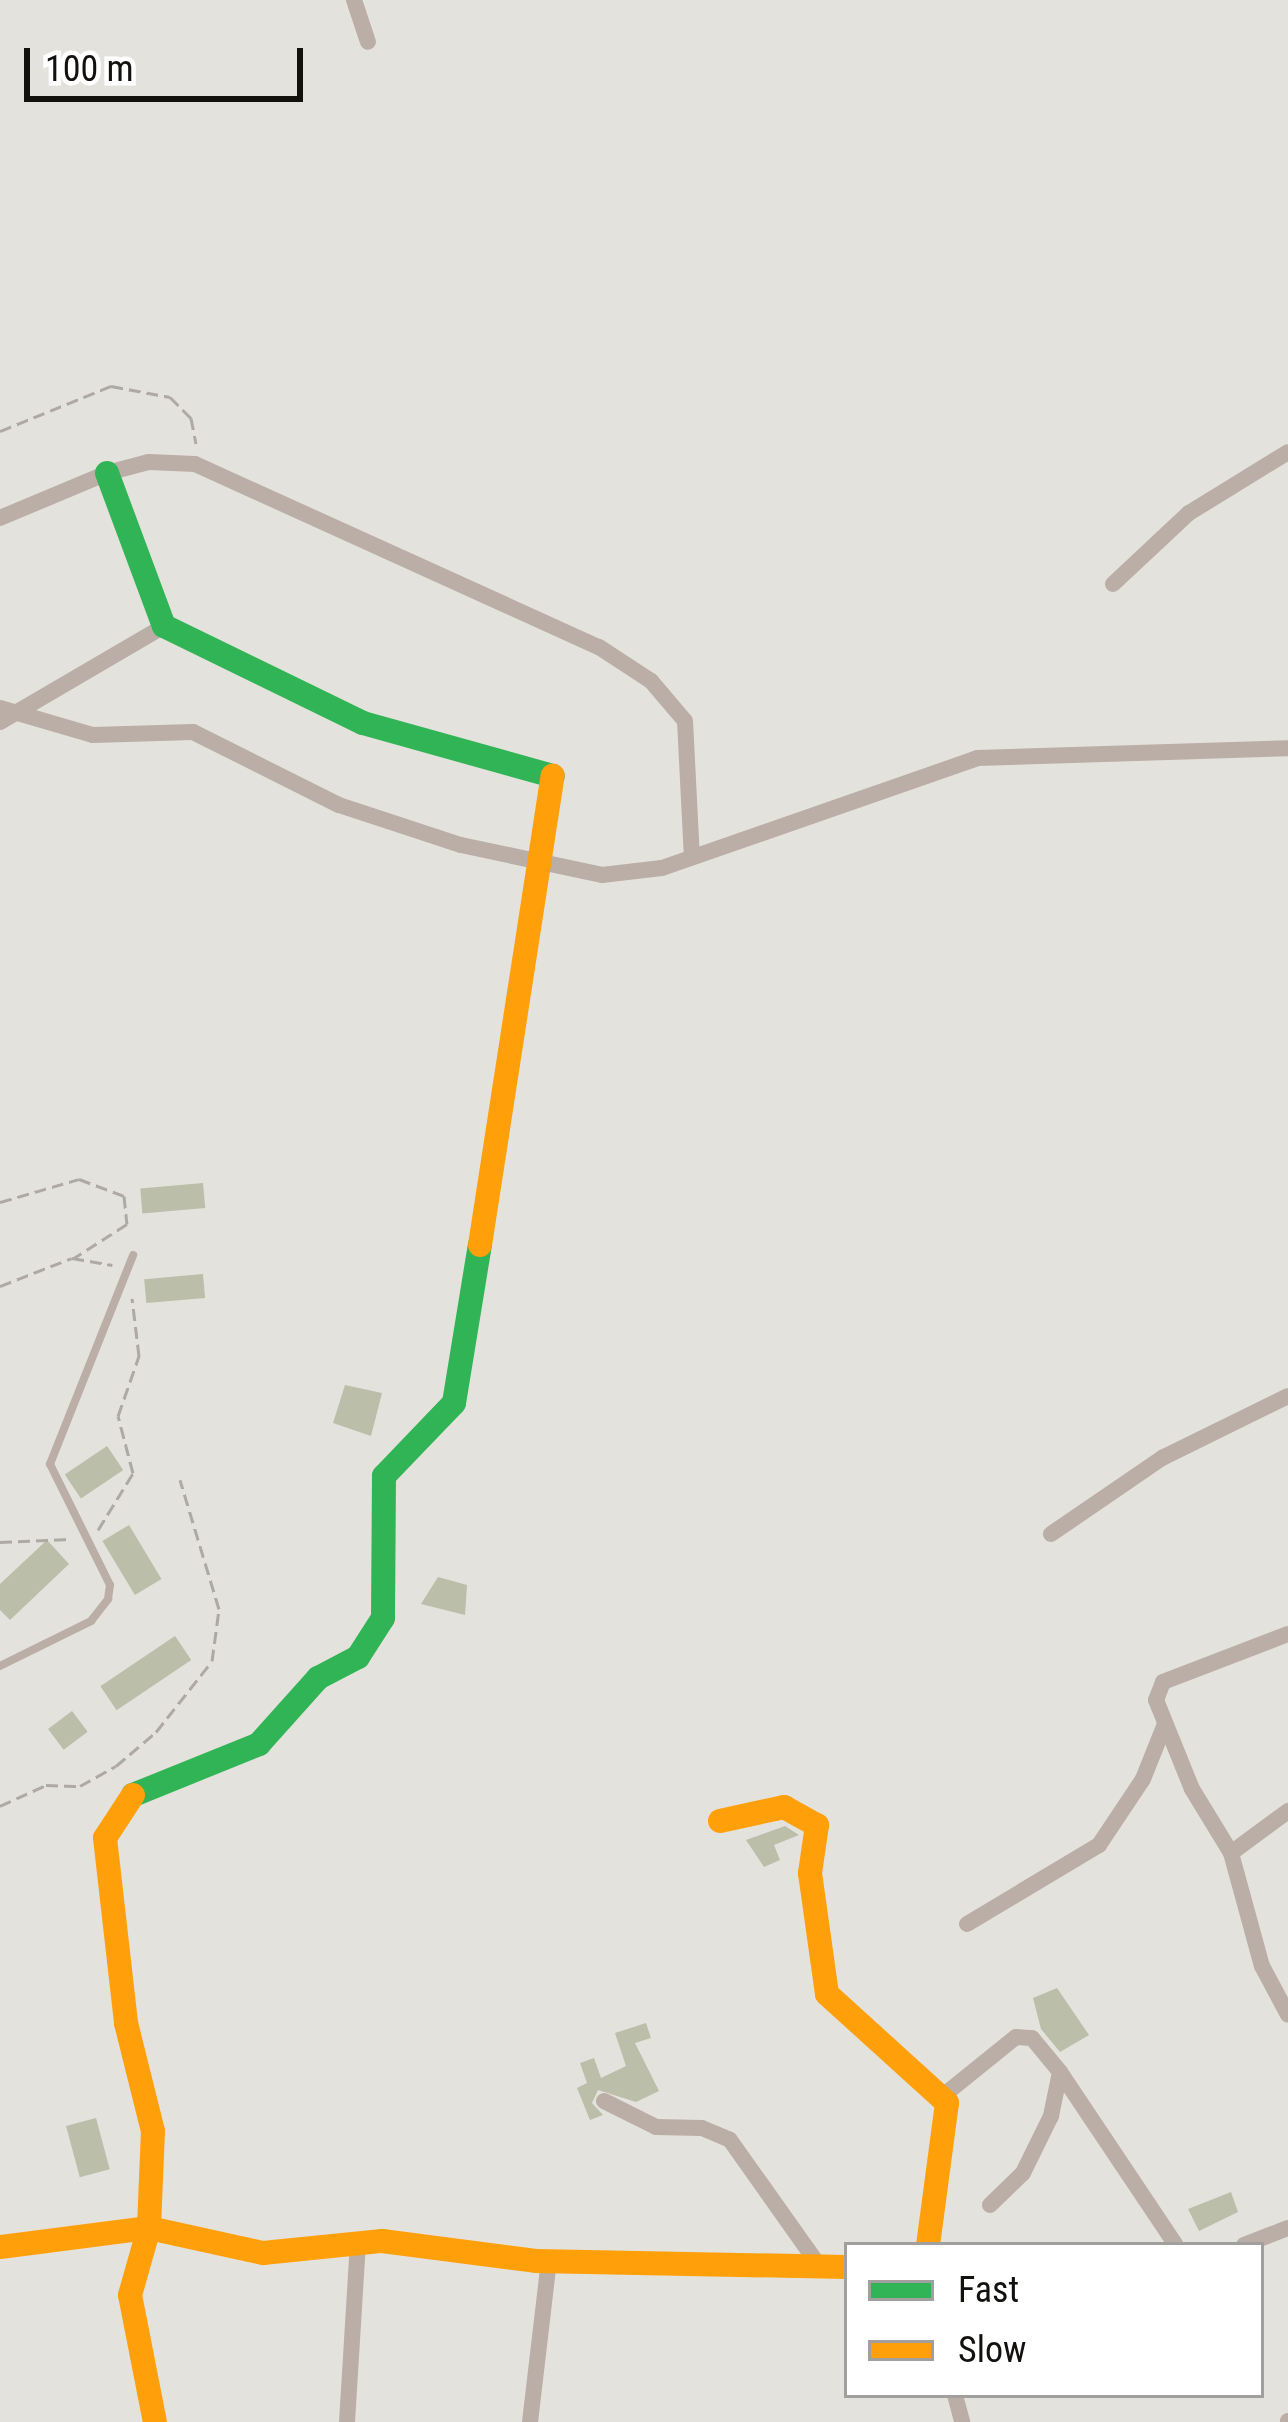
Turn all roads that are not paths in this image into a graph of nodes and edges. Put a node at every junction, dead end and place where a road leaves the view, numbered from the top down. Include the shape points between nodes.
1 (354, 0) edge
2 (368, 42) dead end
3 (1288, 452) edge
4 (107, 473) junction
5 (0, 518) edge
6 (1113, 584) dead end
7 (164, 626) junction
8 (9, 710) edge
9 (0, 722) edge
10 (1288, 748) edge
11 (692, 857) junction
12 (548, 864) junction
13 (134, 1255) dead end
14 (1288, 1396) edge
15 (1051, 1534) dead end
16 (1288, 1634) edge
17 (0, 1666) edge
18 (1165, 1724) junction
19 (1288, 1811) edge
20 (720, 1821) dead end
21 (1232, 1852) junction
22 (968, 1924) dead end
23 (1288, 2015) edge
24 (1060, 2072) junction
25 (944, 2096) junction
26 (604, 2101) dead end
27 (990, 2205) dead end
28 (149, 2228) junction
29 (1288, 2228) edge
30 (358, 2242) junction
31 (928, 2242) edge
32 (1174, 2242) edge
33 (1252, 2242) edge
34 (0, 2247) edge
35 (550, 2261) junction
36 (817, 2264) junction
37 (844, 2267) edge
38 (155, 2422) edge
39 (347, 2422) edge
40 (530, 2422) edge

1 - 2 street
3 - 6 street via 1189,512
4 - 5 street
4 - 7 street
4 - 11 street via 149,462 195,464 481,591 651,681 679,709 691,745
7 - 8 street
7 - 12 street via 405,739 554,775
8 - 9 street
8 - 12 street via 92,735 193,732 339,805
10 - 11 street via 977,758
11 - 12 street via 635,875
12 - 28 street via 454,1403 384,1476 378,1630 247,1753 137,1790 105,1838 126,2023 153,2131
13 - 17 lane via 50,1464 110,1585 102,1611
14 - 15 street via 1162,1458
16 - 18 street via 1163,1682 1156,1700
18 - 21 street
18 - 22 street via 1143,1779 1099,1845
19 - 21 street
20 - 25 street via 784,1808 809,1814 818,1837 810,1873 826,1994
21 - 23 street via 1262,1966
24 - 25 street via 1032,2038 1016,2037
24 - 27 street via 1052,2116 1023,2173
24 - 32 street
25 - 31 street
26 - 36 street via 656,2127 702,2128 730,2140
28 - 30 street via 262,2253
28 - 34 street
28 - 38 street via 130,2295
29 - 33 street
30 - 35 street
30 - 39 street
35 - 36 street
35 - 40 street
36 - 37 street

